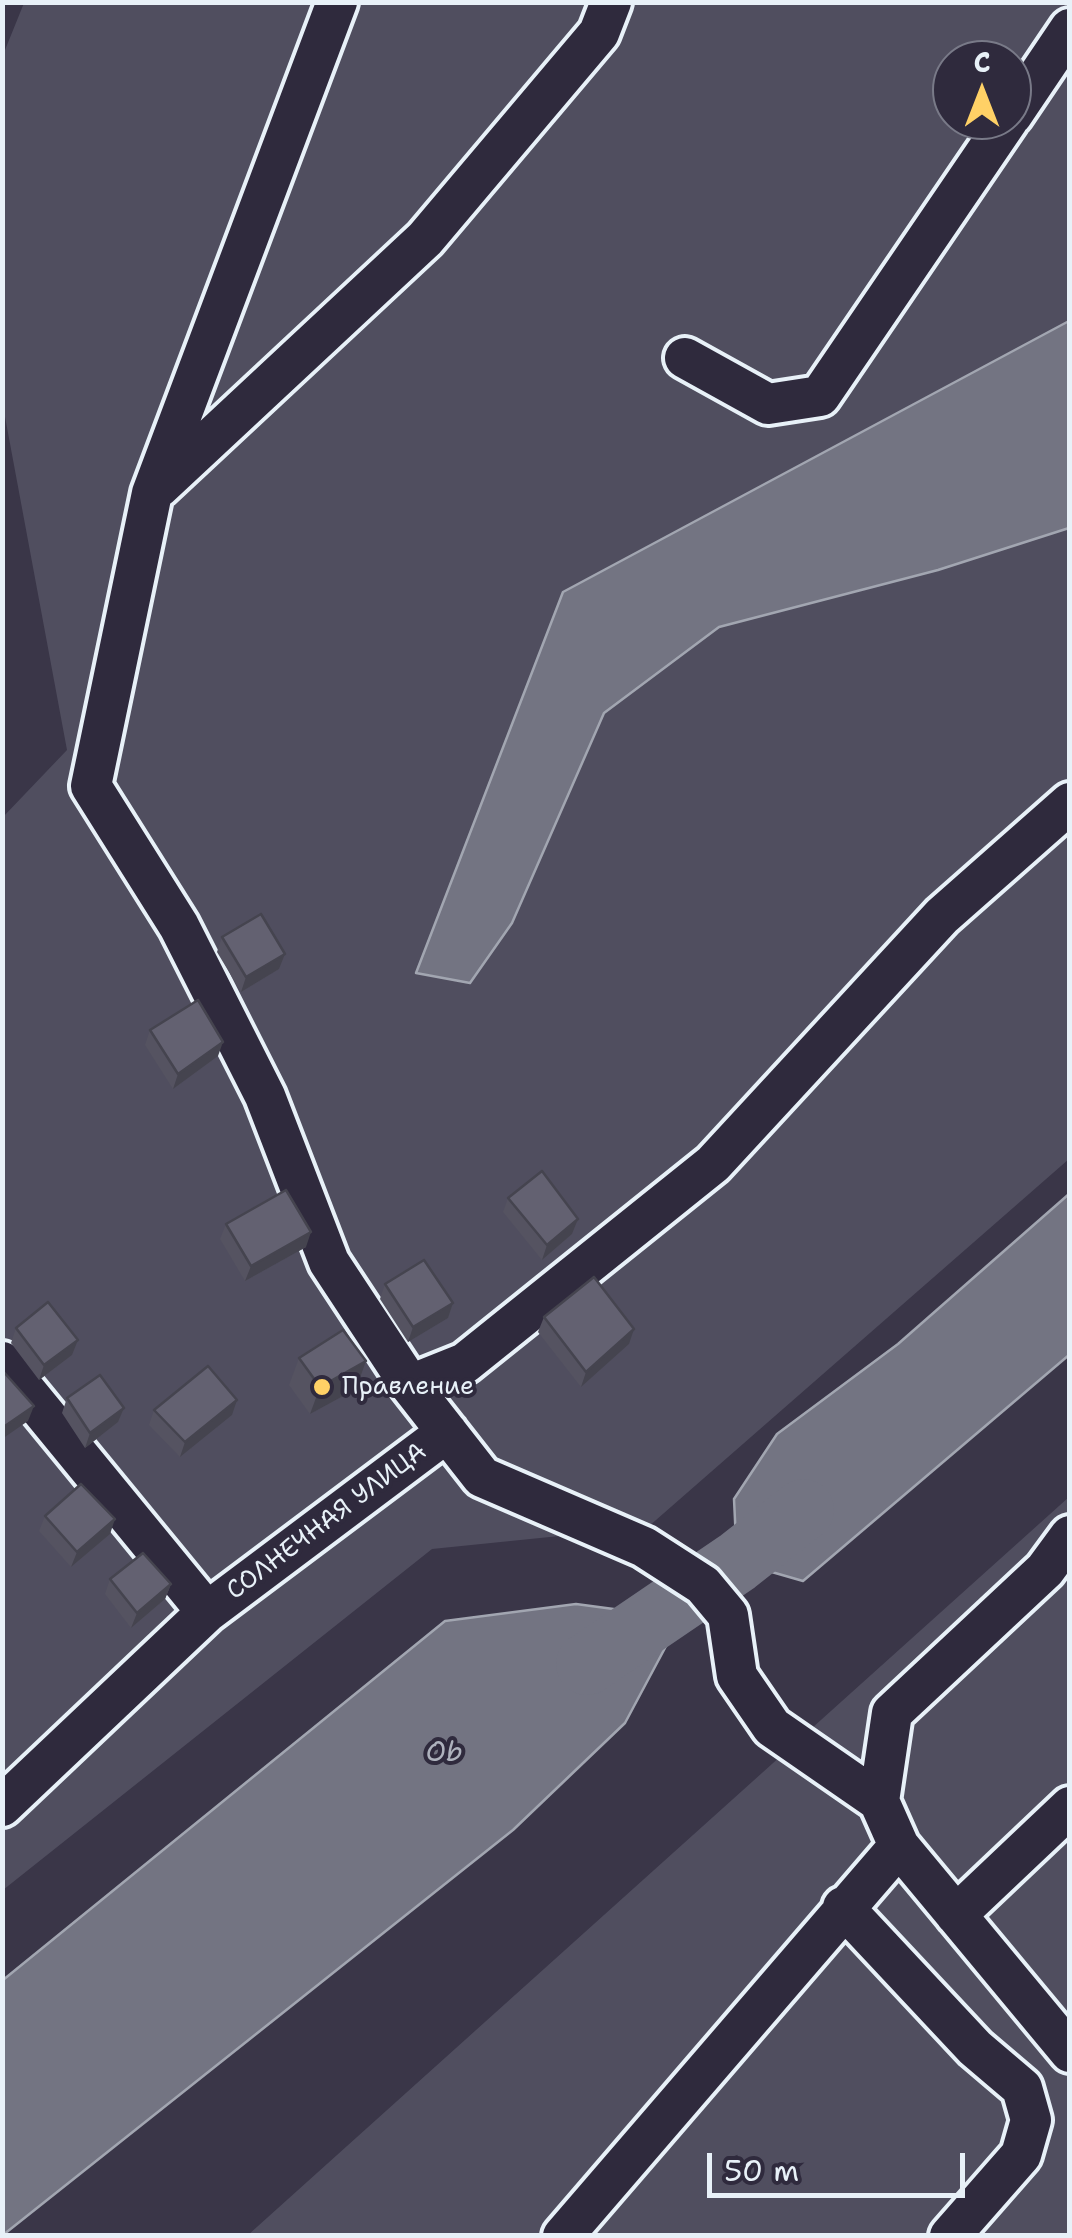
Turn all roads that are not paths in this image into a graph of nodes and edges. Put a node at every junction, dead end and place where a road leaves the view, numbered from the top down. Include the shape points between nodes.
1 (337, 2) edge
2 (611, 2) edge
3 (1070, 29) edge
4 (1032, 85) edge
5 (994, 140) edge
6 (685, 358) dead end
7 (152, 493) junction
8 (1070, 803) edge
9 (2, 1362) edge
10 (410, 1385) junction
11 (447, 1432) junction
12 (1070, 1536) edge
13 (207, 1612) junction
14 (879, 1801) junction
15 (2, 1806) edge
16 (1070, 1808) edge
17 (898, 1846) junction
18 (843, 1906) junction
19 (956, 1915) junction
20 (1070, 2052) edge
21 (564, 2236) edge
22 (950, 2236) edge

1 - 7 street
2 - 7 street via 599,33 426,239
3 - 4 street
5 - 6 street via 820,396 768,404
7 - 10 street via 91,786 179,926 265,1096 329,1262
8 - 10 street via 942,916 713,1164 465,1363
9 - 13 street, СОЛНЕЧНАЯ УЛИЦА
10 - 11 street
11 - 13 street, СОЛНЕЧНАЯ УЛИЦА
11 - 14 street via 482,1477 644,1548 703,1585 728,1614 737,1676 772,1727
12 - 14 street via 1045,1570 892,1713
13 - 15 street, СОЛНЕЧНАЯ УЛИЦА
14 - 17 street
16 - 19 street
17 - 18 street
17 - 19 street
18 - 21 street
18 - 22 street via 975,2048 1022,2088 1030,2120 1021,2155
19 - 20 street

